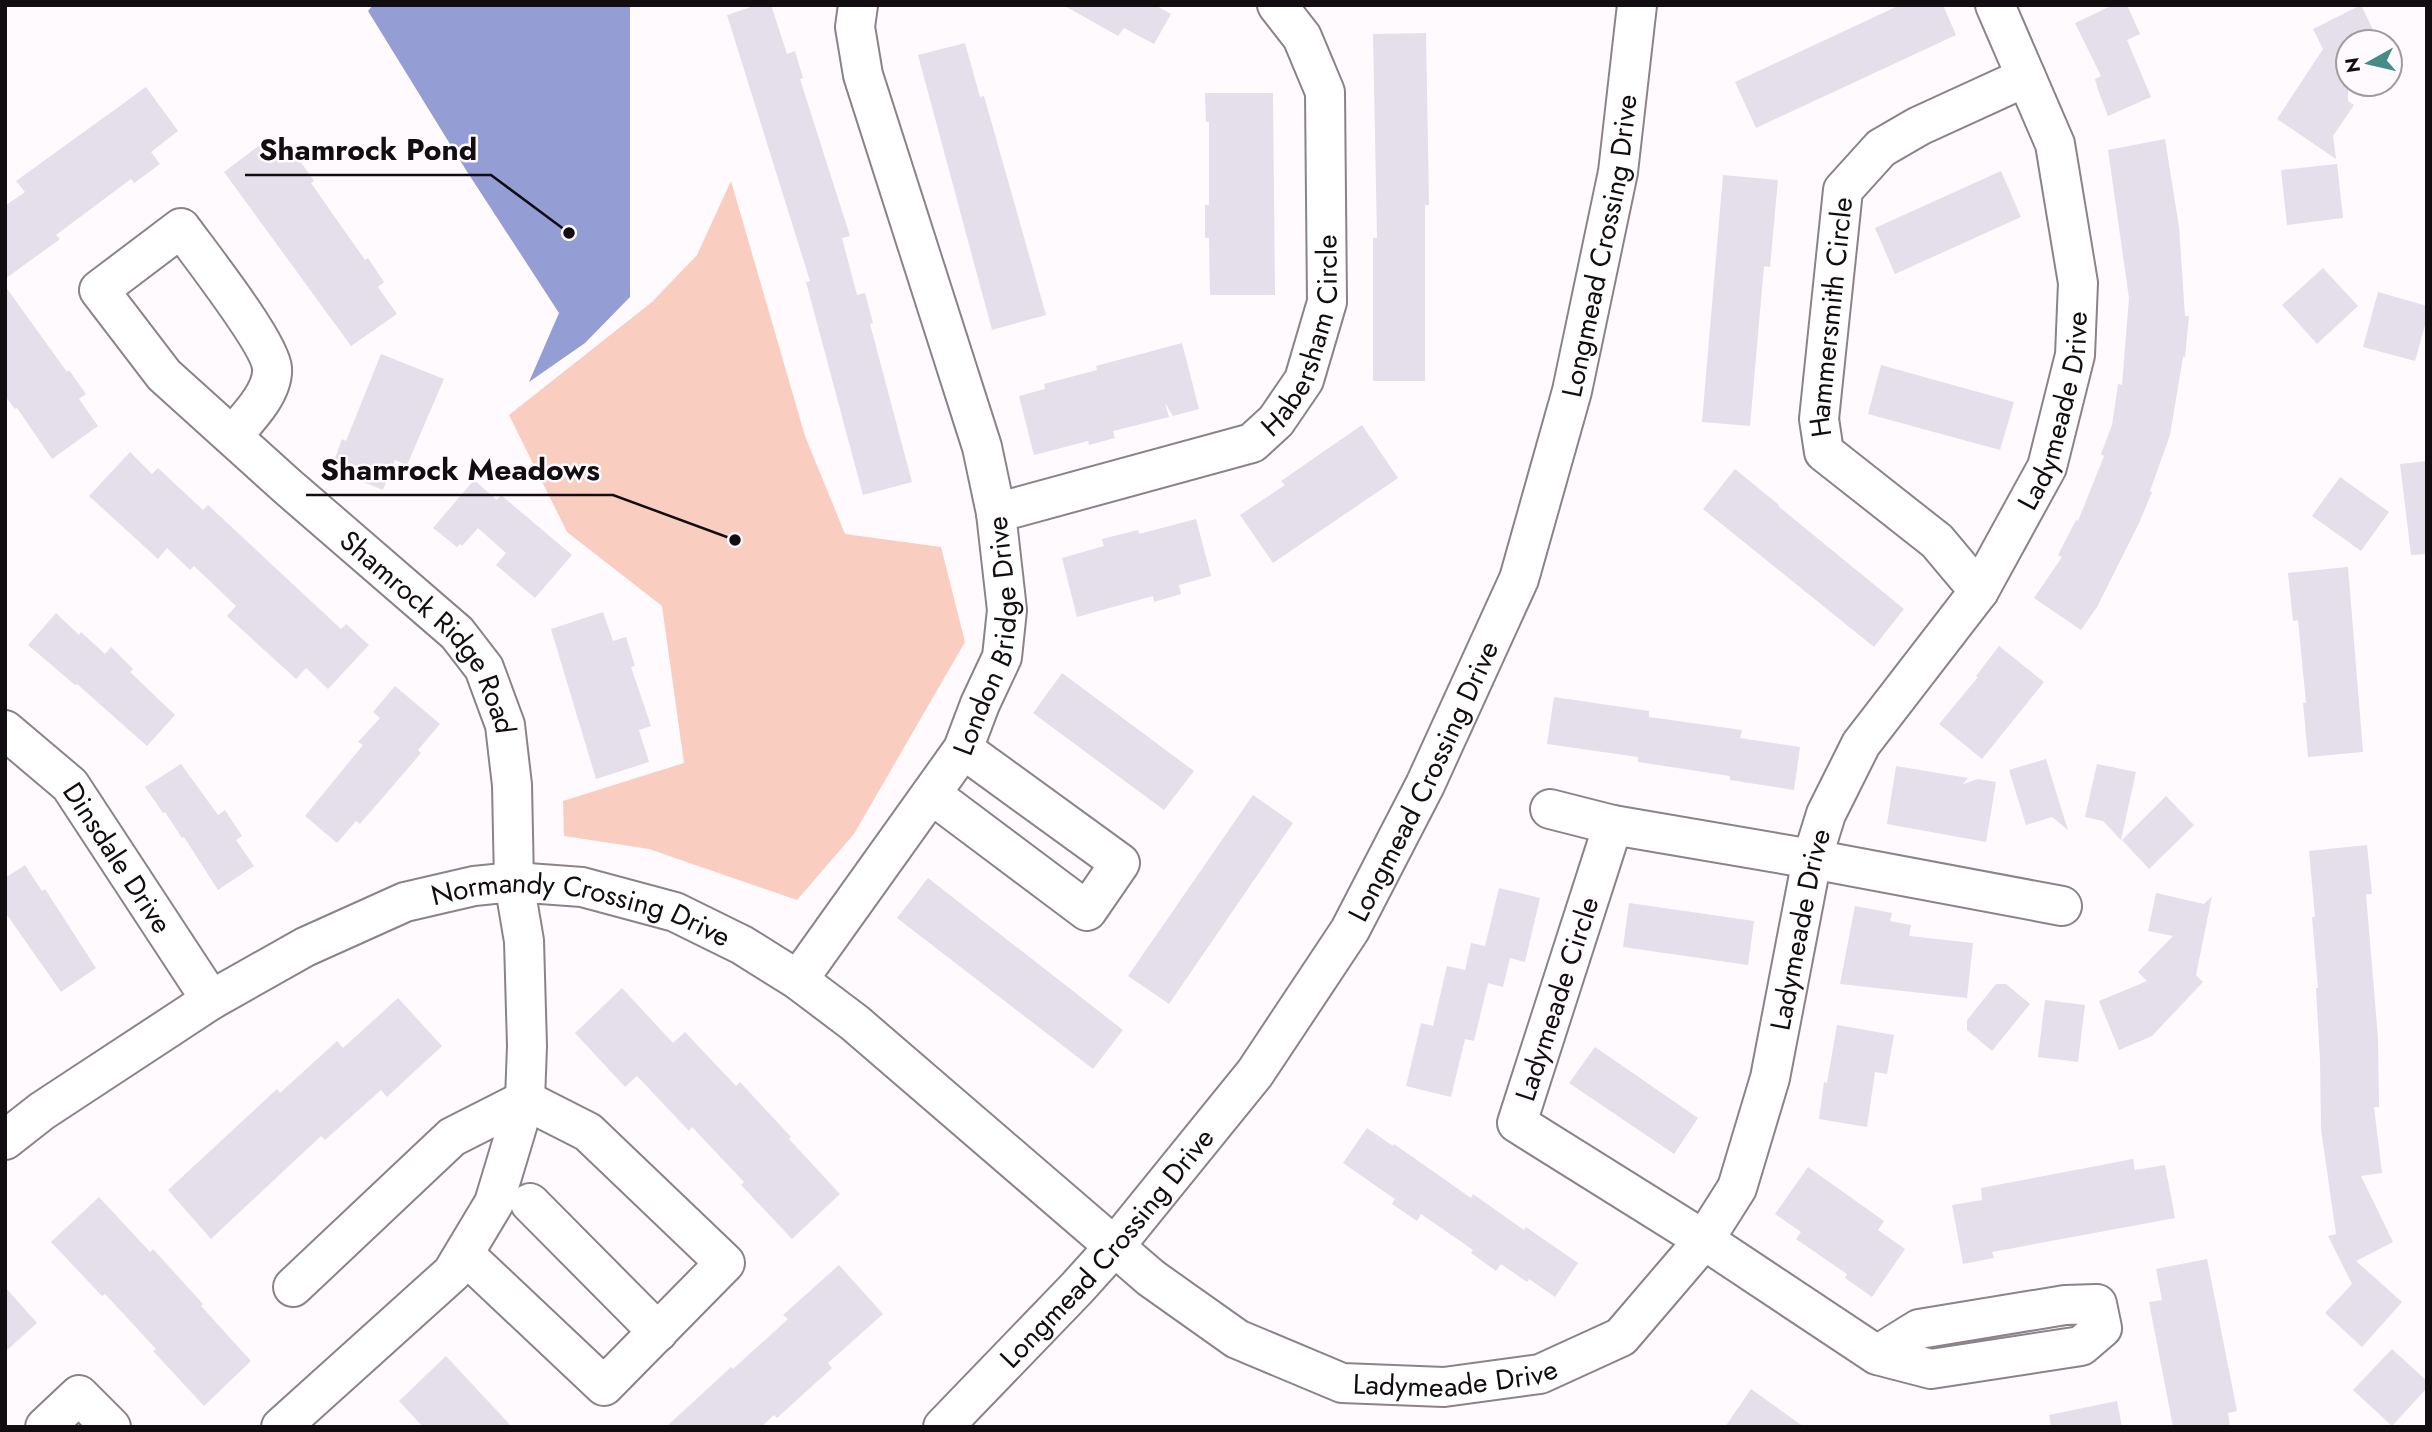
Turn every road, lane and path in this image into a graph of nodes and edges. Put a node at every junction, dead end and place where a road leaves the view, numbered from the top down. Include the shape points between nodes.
1 (858, 5) edge
2 (1277, 5) edge
3 (1637, 5) edge
4 (1995, 5) edge
5 (2026, 77) junction
6 (232, 436) junction
7 (996, 513) junction
8 (1979, 591) junction
9 (5, 730) edge
10 (963, 749) junction
11 (931, 794) junction
12 (1550, 809) dead end
13 (1613, 825) junction
14 (1812, 859) junction
15 (514, 882) junction
16 (2062, 905) dead end
17 (798, 980) junction
18 (211, 1000) junction
19 (525, 1100) junction
20 (5, 1140) edge
21 (530, 1203) dead end
22 (1704, 1240) junction
23 (1114, 1247) junction
24 (464, 1254) junction
25 (293, 1287) dead end
26 (658, 1332) junction
27 (1877, 1355) junction
28 (45, 1427) edge
29 (111, 1427) edge
30 (281, 1427) edge
31 (943, 1427) edge

1 - 7 street, London Bridge Drive via 855,27 863,75 982,447
2 - 7 street, Habersham Circle via 1302,37 1325,92 1327,302 1304,380 1276,421 1252,443
3 - 23 street, Longmead Crossing Drive via 1615,186 1572,391 1519,579 1425,785 1350,930 1255,1073
4 - 5 street, Ladymeade Drive
5 - 8 street, Ladymeade Drive via 2055,145 2078,284 2075,355 2047,467
5 - 8 street, Hammersmith Circle via 1881,148 1843,190 1819,419 1824,452 1937,541
6 - 6 street, Shamrock Ridge Road via 164,374 99,290 181,228 264,345 272,368 265,397
6 - 15 street, Shamrock Ridge Road via 457,633 484,668 505,725 512,785
7 - 10 street, London Bridge Drive via 1007,610 1002,657
8 - 14 street, Ladymeade Drive via 1861,744 1826,814
9 - 18 street, Dinsdale Drive via 70,785
10 - 11 street, London Bridge Drive
10 - 11 street via 1120,863 1087,911
11 - 17 street, London Bridge Drive
12 - 13 street
13 - 14 street
13 - 22 street, Ladymeade Circle via 1517,1123
14 - 16 street
14 - 22 street, Ladymeade Drive via 1770,1078 1737,1188
15 - 17 street, Normandy Crossing Drive via 582,887 675,912 742,945
15 - 18 street, Normandy Crossing Drive via 405,902 305,947
15 - 19 street, Shamrock Ridge Road via 524,941
17 - 23 street, Normandy Crossing Drive via 855,1023
18 - 20 street, Normandy Crossing Drive via 41,1111
19 - 24 street, Shamrock Ridge Road via 494,1203
19 - 25 street via 452,1137
19 - 26 street via 587,1132 725,1263
21 - 26 street
22 - 23 street, Ladymeade Drive via 1621,1337 1540,1374 1444,1387 1342,1383 1237,1339
22 - 27 street
23 - 31 street, Longmead Crossing Drive
24 - 26 street via 604,1386
24 - 30 street, Shamrock Ridge Road via 452,1273
27 - 27 street via 1931,1369 2081,1346 2102,1328 2097,1304 2065,1305 1919,1329
28 - 29 street via 79,1395

